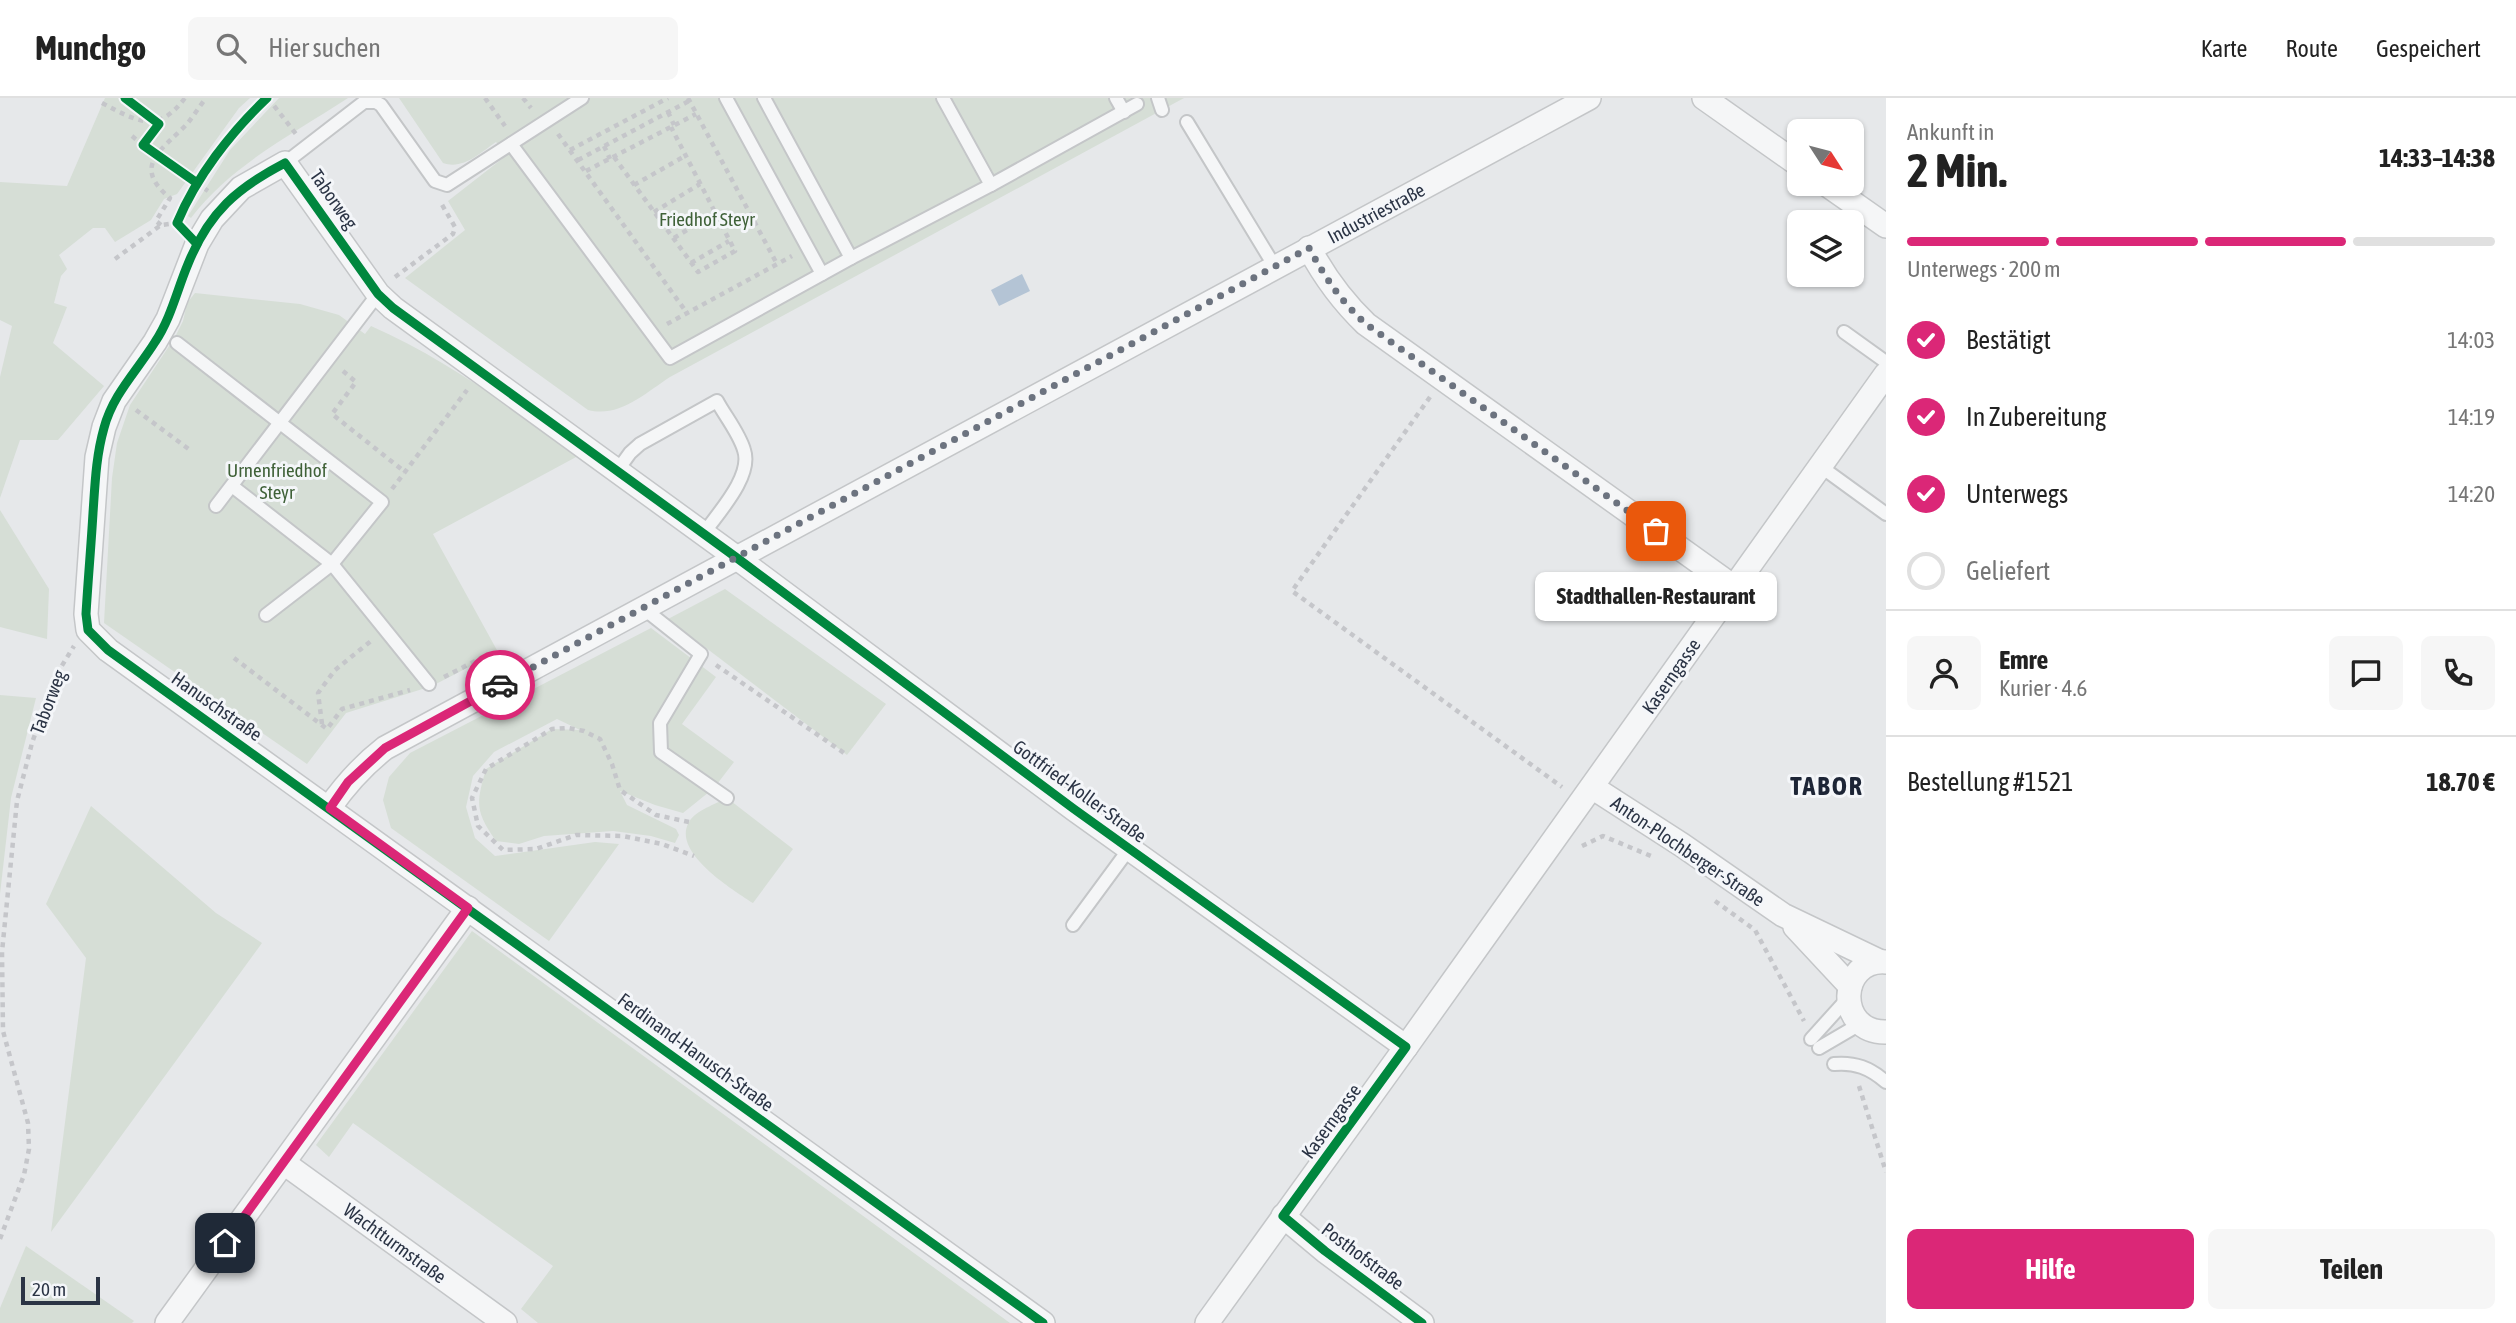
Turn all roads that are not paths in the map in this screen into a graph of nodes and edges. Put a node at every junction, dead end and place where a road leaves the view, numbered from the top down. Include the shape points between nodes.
1 (582, 98) edge
2 (726, 98) edge
3 (764, 98) edge
4 (943, 98) edge
5 (1116, 98) edge
6 (1589, 98) edge
7 (1704, 98) edge
8 (1137, 104) dead end
9 (1124, 112) junction
10 (1187, 122) dead end
11 (513, 142) junction
12 (1787, 157) edge
13 (285, 163) junction
14 (991, 185) junction
15 (1843, 196) edge
16 (1886, 226) edge
17 (1309, 248) junction
18 (851, 258) junction
19 (1275, 267) junction
20 (822, 274) junction
21 (378, 294) junction
22 (1843, 332) dead end
23 (177, 343) dead end
24 (1886, 362) edge
25 (1886, 374) edge
26 (279, 422) junction
27 (1820, 466) junction
28 (617, 471) junction
29 (232, 486) junction
30 (216, 506) dead end
31 (1886, 514) edge
32 (704, 533) junction
33 (737, 558) junction
34 (332, 564) junction
35 (1734, 587) junction
36 (643, 608) junction
37 (266, 615) dead end
38 (88, 629) joint
39 (429, 684) road end
40 (1587, 794) junction
41 (727, 798) dead end
42 (330, 808) junction
43 (1129, 849) junction
44 (468, 908) junction
45 (1783, 915) junction
46 (1073, 925) dead end
47 (1882, 962) edge
48 (1849, 992) junction
49 (1877, 1034) edge
50 (1406, 1047) junction
51 (1834, 1064) dead end
52 (1886, 1082) edge
53 (284, 1163) junction
54 (1283, 1216) junction
55 (167, 1323) edge
56 (505, 1323) edge
57 (1043, 1323) edge
58 (1206, 1323) edge
59 (1422, 1323) edge

1 - 11 lane
2 - 20 lane
3 - 18 lane
4 - 14 lane
5 - 9 lane
6 - 17 street, Industriestraße
7 - 12 street
8 - 9 lane
9 - 14 lane
10 - 19 lane
11 - 13 lane via 442,186 381,105 364,102
11 - 20 lane via 670,359
13 - 21 street, Taborweg
13 - 38 street, Taborweg via 247,184 219,212 197,244 168,319 114,401 97,457
14 - 18 lane
15 - 16 street
17 - 19 street, Industriestraße
17 - 35 street via 1327,281 1366,324
18 - 20 lane
19 - 33 street, Industriestraße
21 - 26 lane
21 - 28 street, Taborweg
22 - 24 lane
23 - 26 lane
25 - 27 street, Kaserngasse
26 - 29 lane
26 - 34 lane via 382,502
27 - 31 lane
27 - 35 street, Kaserngasse
28 - 32 street, Taborweg
28 - 32 lane via 639,444 717,401 746,462 737,486
29 - 30 lane
29 - 34 lane
32 - 33 street, Taborweg
33 - 36 street, Industriestraße
33 - 43 street, Gottfried-Koller-Straße
34 - 37 lane
34 - 39 lane
35 - 40 street, Kaserngasse
36 - 41 lane via 701,654 660,723 661,752
36 - 42 street, Industriestraße via 385,748 348,782
38 - 42 street, Hanuschstraße via 108,650
40 - 45 street, Anton-Plochberger-Straße via 1682,845
40 - 50 street, Kaserngasse
42 - 44 street, Ferdinand-Hanusch-Straße
43 - 46 lane
43 - 50 street, Gottfried-Koller-Straße
44 - 53 street
44 - 57 street, Ferdinand-Hanusch-Straße
45 - 47 street, Anton-Plochberger-Straße
45 - 48 street, Anton-Plochberger-Straße
47 - 48 street, Anton-Plochberger-Straße via 1866,965 1856,974
48 - 49 street, Anton-Plochberger-Straße via 1852,1012
48 - 49 lane via 1813,1038
50 - 54 street, Kaserngasse
51 - 52 lane via 1864,1067
53 - 55 street
53 - 56 street, Wachtturmstraße
54 - 58 street
54 - 59 street, Posthofstraße

